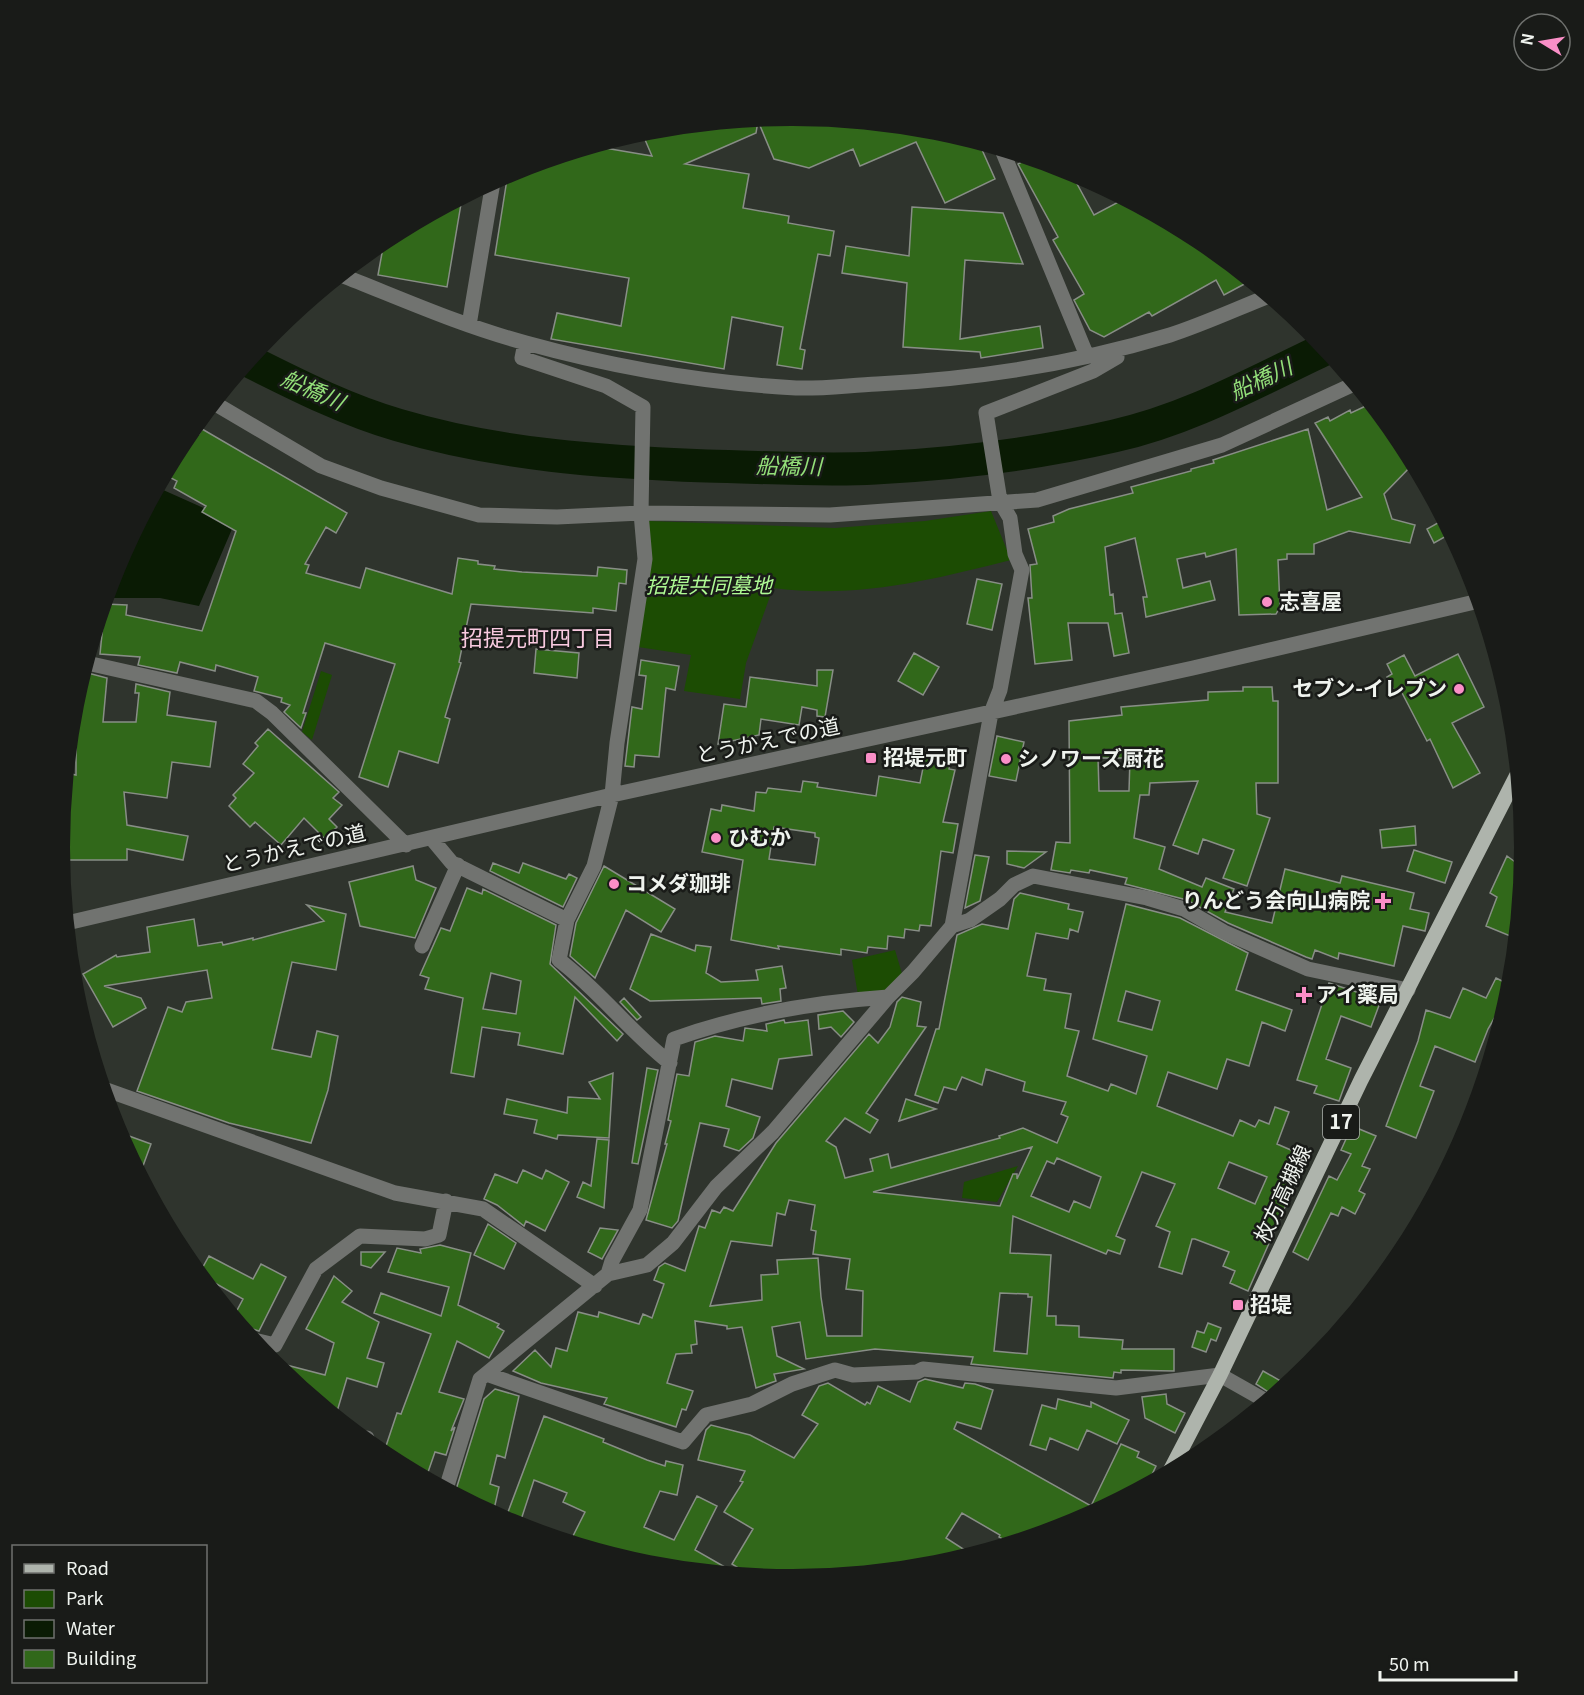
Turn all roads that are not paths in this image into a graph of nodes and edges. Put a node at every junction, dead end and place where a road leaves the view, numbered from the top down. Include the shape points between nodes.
1 (1006, 159) edge
2 (491, 192) edge
3 (349, 278) edge
4 (1261, 299) edge
5 (469, 325) junction
6 (525, 343) junction
7 (1116, 350) junction
8 (1087, 356) junction
9 (1347, 387) edge
10 (221, 407) edge
11 (1000, 496) junction
12 (642, 508) junction
13 (1470, 603) edge
14 (94, 665) edge
15 (991, 713) junction
16 (1511, 787) edge
17 (612, 795) junction
18 (432, 839) junction
19 (406, 845) junction
20 (458, 865) junction
21 (567, 920) junction
22 (75, 921) edge
23 (952, 926) junction
24 (422, 946) dead end
25 (1408, 990) junction
26 (888, 997) junction
27 (670, 1063) junction
28 (114, 1093) edge
29 (446, 1201) junction
30 (608, 1274) junction
31 (595, 1286) junction
32 (269, 1344) edge
33 (489, 1375) junction
34 (1220, 1375) junction
35 (1259, 1397) edge
36 (1177, 1457) edge
37 (448, 1481) edge

1 - 8 street
2 - 5 street
3 - 5 street
4 - 7 street via 1173,334
5 - 6 street
6 - 8 street via 617,365 797,388 950,380
6 - 12 street via 522,358 606,386 643,407
7 - 8 street
7 - 11 street via 1117,357 1093,370 986,413
9 - 11 street via 1222,445 1037,500
10 - 12 street via 321,466 381,488 478,515 557,517
11 - 12 street via 831,515
11 - 15 street via 1010,518 1015,554 1022,570 1000,690
12 - 17 street via 645,559
13 - 15 street, とうかえでの道
14 - 19 street via 256,701
15 - 17 street, とうかえでの道
15 - 23 street
16 - 25 main road, 枚方高槻線 / 17
17 - 18 street, とうかえでの道
17 - 21 street via 594,866
18 - 19 street, とうかえでの道
18 - 20 street
19 - 22 street, とうかえでの道
20 - 21 street
20 - 24 street
21 - 27 street via 560,960 586,981 642,1041
23 - 25 street via 970,920 1014,885 1033,876 1184,909 1224,932 1308,969
23 - 26 street
25 - 34 main road, 枚方高槻線 / 17
26 - 27 street via 852,999 698,1030 674,1039
26 - 30 street via 773,1132 716,1187 673,1243 646,1265
27 - 30 street via 640,1210
28 - 29 street via 395,1193
29 - 31 street via 483,1209
29 - 32 street via 439,1235 425,1239 360,1236 316,1269 275,1345
30 - 31 street
31 - 33 street via 513,1350
33 - 34 street via 683,1442 706,1415 752,1404 792,1384 835,1370 853,1375 923,1369 1116,1388
33 - 37 street via 480,1379
34 - 35 street
34 - 36 main road, 枚方高槻線 / 17

